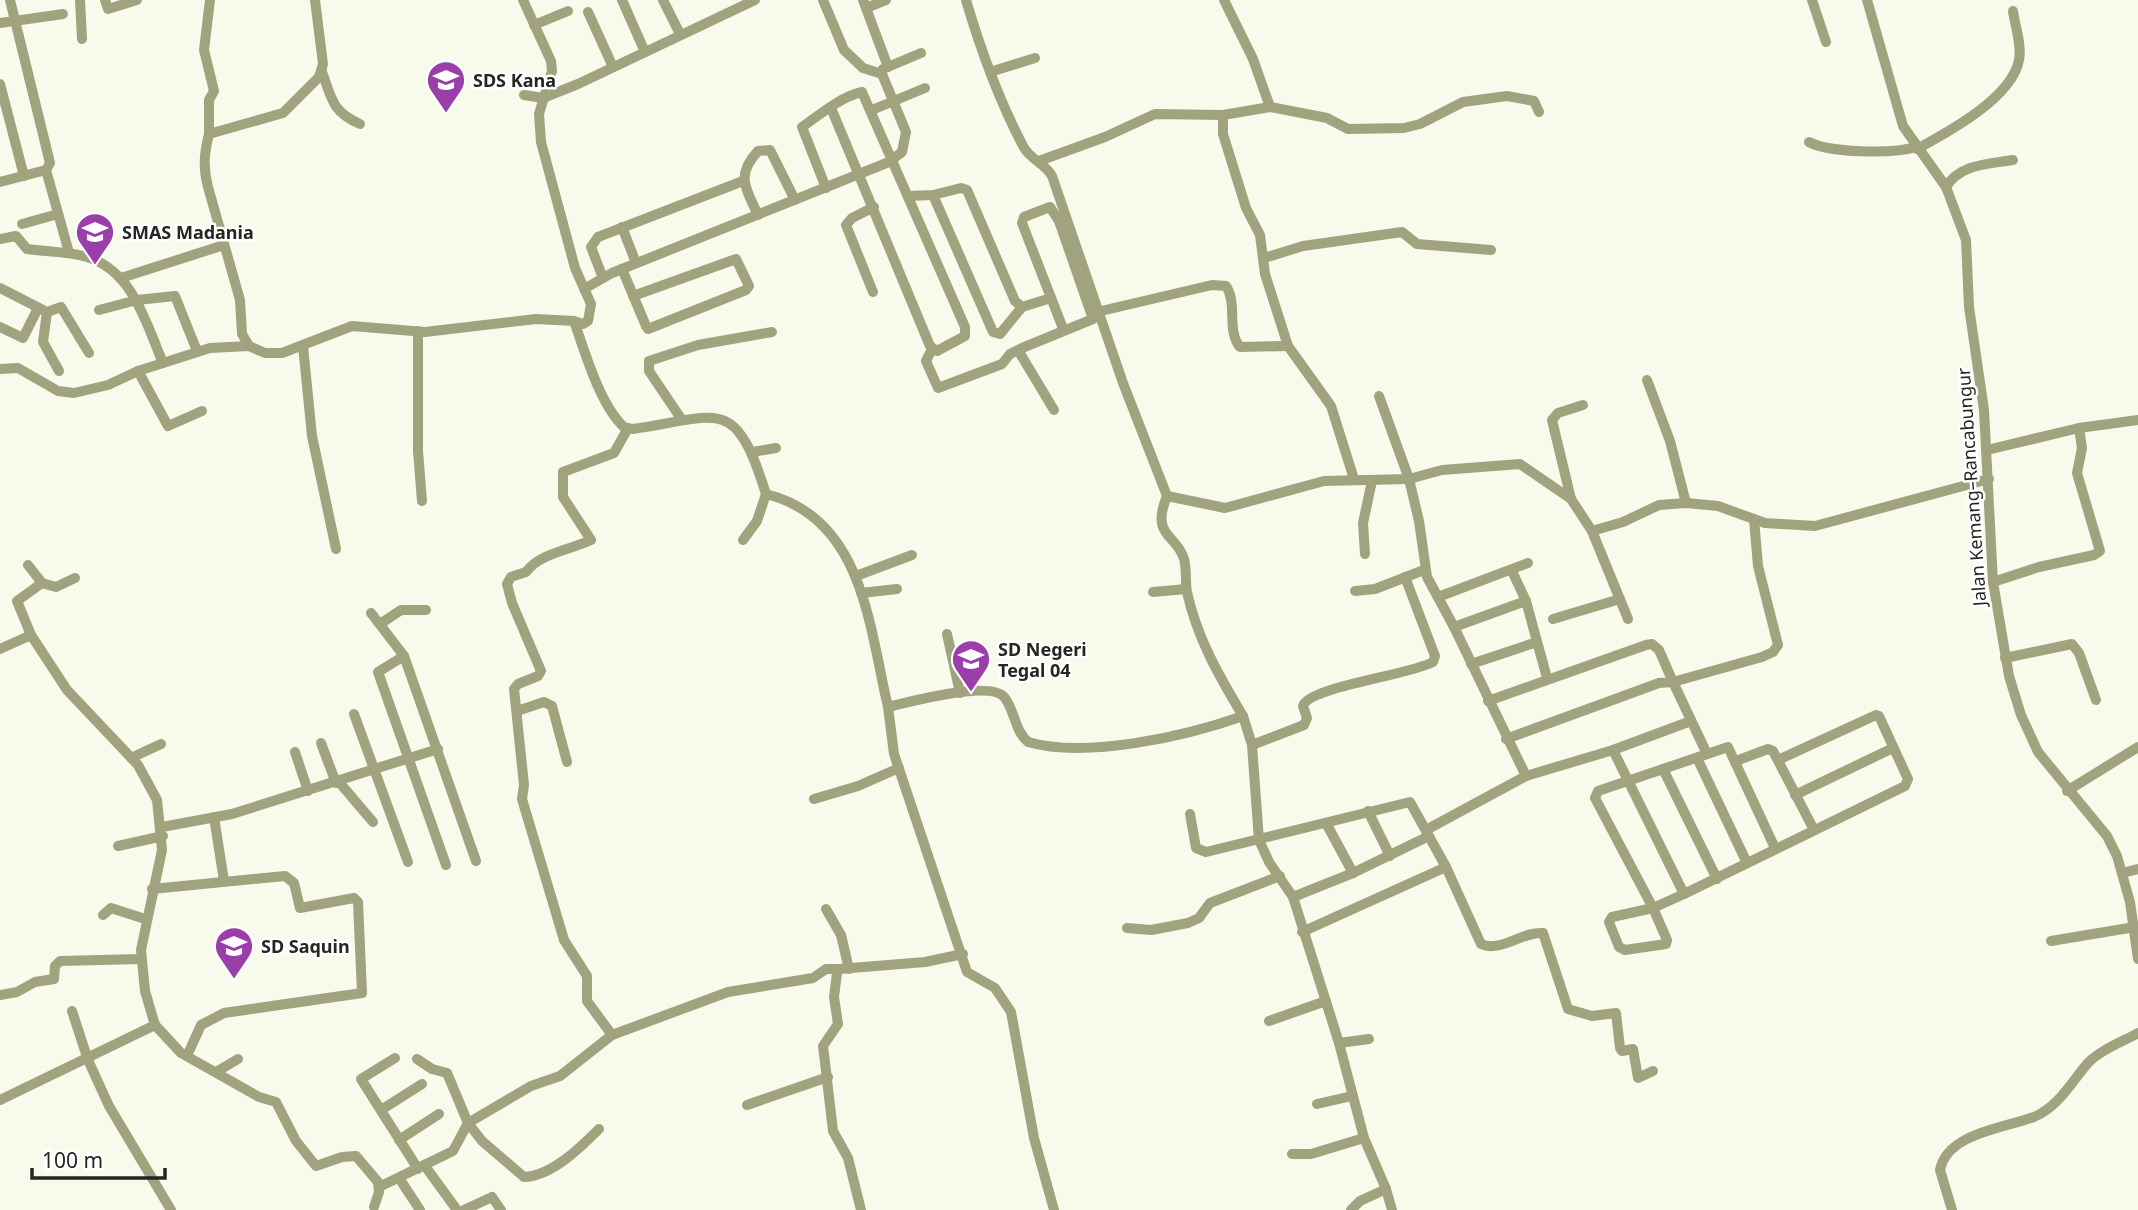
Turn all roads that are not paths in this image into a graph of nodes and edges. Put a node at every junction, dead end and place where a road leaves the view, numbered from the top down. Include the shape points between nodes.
1 (10, 0) edge
2 (80, 0) edge
3 (105, 0) edge
4 (137, 0) edge
5 (210, 0) edge
6 (315, 0) edge
7 (523, 0) edge
8 (622, 0) edge
9 (755, 0) edge
10 (823, 0) edge
11 (886, 0) edge
12 (966, 0) edge
13 (1224, 0) edge
14 (1812, 0) edge
15 (1867, 0) edge
16 (665, 1) edge
17 (864, 4) edge
18 (568, 11) dead end
19 (2013, 11) dead end
20 (588, 12) dead end
21 (63, 15) dead end
22 (16, 19) junction
23 (0, 23) edge
24 (534, 25) junction
25 (680, 34) junction
26 (82, 39) dead end
27 (1826, 42) dead end
28 (645, 52) junction
29 (921, 53) dead end
30 (1035, 58) dead end
31 (613, 67) junction
32 (884, 69) junction
33 (322, 72) junction
34 (990, 72) junction
35 (0, 83) edge
36 (925, 88) dead end
37 (524, 96) dead end
38 (543, 98) junction
39 (893, 100) junction
40 (1270, 107) junction
41 (831, 108) junction
42 (872, 110) junction
43 (1539, 112) dead end
44 (1223, 115) junction
45 (360, 124) dead end
46 (209, 134) junction
47 (1809, 142) dead end
48 (1917, 148) junction
49 (893, 160) junction
50 (2012, 160) dead end
51 (1039, 161) junction
52 (46, 170) junction
53 (860, 173) junction
54 (24, 176) junction
55 (743, 181) junction
56 (0, 182) edge
57 (1946, 187) junction
58 (826, 188) junction
59 (933, 195) junction
60 (908, 196) junction
61 (795, 200) junction
62 (874, 207) junction
63 (58, 214) junction
64 (758, 215) junction
65 (22, 224) dead end
66 (622, 228) junction
67 (0, 239) edge
68 (224, 245) junction
69 (68, 249) dead end
70 (1491, 250) dead end
71 (1264, 258) junction
72 (636, 263) junction
73 (622, 269) junction
74 (121, 278) junction
75 (603, 278) junction
76 (0, 288) edge
77 (584, 289) junction
78 (873, 292) dead end
79 (634, 296) junction
80 (1051, 298) junction
81 (137, 300) junction
82 (1022, 307) junction
83 (42, 310) junction
84 (99, 310) dead end
85 (1101, 311) junction
86 (574, 321) junction
87 (0, 327) edge
88 (418, 331) junction
89 (1064, 331) junction
90 (772, 332) dead end
91 (249, 346) junction
92 (303, 346) junction
93 (1288, 346) junction
94 (932, 349) junction
95 (1018, 350) junction
96 (197, 351) junction
97 (89, 353) dead end
98 (163, 363) junction
99 (0, 369) edge
100 (60, 371) dead end
101 (138, 371) junction
102 (1647, 380) dead end
103 (1379, 396) dead end
104 (1583, 405) dead end
105 (1054, 410) dead end
106 (202, 411) dead end
107 (682, 420) junction
108 (2138, 420) edge
109 (628, 428) junction
110 (2079, 428) junction
111 (776, 448) dead end
112 (1987, 450) junction
113 (752, 452) junction
114 (1354, 479) junction
115 (1409, 479) junction
116 (1989, 479) junction
117 (1372, 481) junction
118 (766, 494) junction
119 (1167, 496) junction
120 (1571, 499) junction
121 (422, 501) dead end
122 (1686, 503) junction
123 (1754, 519) junction
124 (1592, 531) junction
125 (743, 540) dead end
126 (336, 549) dead end
127 (1364, 554) dead end
128 (912, 555) dead end
129 (1528, 564) dead end
130 (28, 565) dead end
131 (1424, 570) junction
132 (1512, 571) junction
133 (856, 576) junction
134 (1405, 577) junction
135 (75, 578) dead end
136 (1993, 582) junction
137 (42, 583) junction
138 (897, 589) dead end
139 (1186, 589) junction
140 (1355, 591) dead end
141 (1153, 592) dead end
142 (861, 593) junction
143 (1438, 597) junction
144 (1620, 599) junction
145 (1526, 601) junction
146 (426, 610) dead end
147 (371, 613) dead end
148 (1553, 619) dead end
149 (1629, 619) dead end
150 (380, 624) junction
151 (1454, 626) junction
152 (947, 634) dead end
153 (31, 635) junction
154 (1537, 642) junction
155 (0, 649) edge
156 (404, 656) junction
157 (2006, 661) junction
158 (1471, 664) junction
159 (1547, 678) junction
160 (1673, 682) junction
161 (960, 693) junction
162 (2096, 700) dead end
163 (1488, 701) junction
164 (888, 707) junction
165 (517, 711) junction
166 (354, 715) dead end
167 (1243, 716) junction
168 (1691, 721) junction
169 (1506, 739) junction
170 (321, 743) dead end
171 (161, 744) dead end
172 (1252, 745) junction
173 (2138, 747) edge
174 (1893, 748) junction
175 (438, 749) junction
176 (1613, 750) junction
177 (295, 752) dead end
178 (1702, 756) junction
179 (131, 758) junction
180 (408, 760) junction
181 (1778, 760) junction
182 (1736, 761) junction
183 (567, 762) dead end
184 (898, 768) junction
185 (1663, 769) junction
186 (374, 772) junction
187 (1526, 776) junction
188 (1627, 781) junction
189 (337, 783) junction
190 (2067, 791) junction
191 (308, 792) junction
192 (1796, 794) junction
193 (814, 799) dead end
194 (1367, 811) junction
195 (1190, 814) dead end
196 (214, 817) junction
197 (373, 822) dead end
198 (1326, 823) junction
199 (1813, 828) junction
200 (162, 832) junction
201 (1427, 833) junction
202 (1259, 839) junction
203 (118, 846) dead end
204 (1775, 848) junction
205 (1390, 856) junction
206 (476, 861) dead end
207 (408, 862) dead end
208 (1747, 863) junction
209 (446, 865) dead end
210 (1446, 867) junction
211 (2138, 869) edge
212 (1353, 873) junction
213 (2122, 873) junction
214 (1280, 876) junction
215 (1717, 879) junction
216 (224, 881) junction
217 (152, 889) junction
218 (1684, 894) junction
219 (1293, 897) junction
220 (1653, 908) junction
221 (827, 909) dead end
222 (103, 915) dead end
223 (145, 919) junction
224 (2135, 927) junction
225 (1127, 928) dead end
226 (1302, 932) junction
227 (2051, 941) dead end
228 (962, 954) junction
229 (141, 959) junction
230 (2138, 959) edge
231 (844, 969) junction
232 (0, 995) edge
233 (1326, 1001) junction
234 (72, 1011) dead end
235 (1269, 1021) dead end
236 (155, 1025) junction
237 (2138, 1033) edge
238 (612, 1035) junction
239 (1368, 1039) dead end
240 (1339, 1043) junction
241 (187, 1056) junction
242 (395, 1058) dead end
243 (238, 1059) dead end
244 (417, 1059) dead end
245 (88, 1060) junction
246 (1653, 1071) dead end
247 (216, 1072) junction
248 (828, 1077) junction
249 (422, 1084) dead end
250 (1352, 1096) junction
251 (0, 1100) edge
252 (1317, 1104) dead end
253 (747, 1105) dead end
254 (381, 1110) junction
255 (439, 1114) dead end
256 (468, 1123) junction
257 (599, 1129) dead end
258 (1364, 1139) junction
259 (399, 1140) junction
260 (1292, 1154) dead end
261 (422, 1168) junction
262 (399, 1178) junction
263 (379, 1187) junction
264 (1386, 1189) junction
265 (375, 1208) edge
266 (1349, 1209) edge
267 (171, 1210) edge
268 (362, 1210) edge
269 (420, 1210) edge
270 (457, 1210) edge
271 (464, 1210) edge
272 (501, 1210) edge
273 (862, 1210) edge
274 (1054, 1210) edge
275 (1392, 1210) edge
276 (1952, 1210) edge

1 - 22 street
2 - 26 street
3 - 4 street via 107,9
5 - 46 street via 204,50 215,90 209,100
6 - 33 street
7 - 24 street
8 - 28 street
9 - 25 street
10 - 32 street via 844,50 863,68
11 - 17 street
12 - 34 street
13 - 40 street
14 - 27 street
15 - 48 street, Jalan Kemang–Rancabungur via 1895,107
16 - 25 street
17 - 32 street
18 - 24 street
19 - 48 street via 2019,59 2016,70 1980,113
20 - 31 street
21 - 22 street
22 - 23 street
22 - 52 street via 50,159
24 - 38 street via 552,67
25 - 28 street
28 - 31 street
29 - 32 street
30 - 34 street
31 - 38 street
32 - 39 street
33 - 45 street via 341,116
33 - 46 street via 283,113
34 - 51 street via 1003,110 1026,151
35 - 54 street
36 - 39 street
37 - 38 street
38 - 77 street via 541,142
39 - 42 street
39 - 49 street via 906,132 902,152
40 - 43 street via 1300,110 1359,130 1404,128 1463,102 1507,96 1534,101
40 - 44 street
41 - 42 street via 860,91
41 - 53 street
41 - 58 street via 802,131
42 - 49 street
44 - 51 street via 1155,114
44 - 71 street via 1223,134
46 - 68 street via 204,170
47 - 48 street via 1868,152
48 - 57 street, Jalan Kemang–Rancabungur
49 - 53 street
49 - 60 street
50 - 57 street via 1970,167
51 - 85 street via 1052,176
52 - 54 street
52 - 63 street
53 - 58 street
53 - 62 street
54 - 56 street
55 - 61 street via 752,157 769,150
55 - 64 street
55 - 66 street
57 - 112 street, Jalan Kemang–Rancabungur via 1967,250
58 - 61 street
59 - 60 street
59 - 82 street via 967,190 1006,283
59 - 82 street via 993,332 1000,334
60 - 94 street via 965,327 960,341
61 - 64 street
62 - 78 street via 846,225
62 - 94 street
63 - 65 street
63 - 69 street
64 - 72 street
66 - 72 street
66 - 75 street via 591,243
67 - 74 street via 16,236 27,249 89,257
68 - 74 street
68 - 91 street via 240,300 242,334
70 - 71 street via 1417,244 1402,232 1303,246
71 - 93 street
72 - 73 street
73 - 75 street
73 - 79 street
74 - 81 street
75 - 77 street
76 - 83 street
77 - 86 street via 591,304 590,317 583,324
79 - 79 street via 648,329 749,286 736,258
80 - 82 street
80 - 89 street
80 - 89 street via 1022,223 1024,217 1050,207 1094,317
81 - 84 street
81 - 96 street via 179,299
81 - 98 street
83 - 87 street via 23,338
83 - 97 street via 61,307
83 - 100 street via 43,342
85 - 93 street via 1212,285 1226,286 1234,337 1240,347
85 - 119 street
86 - 88 street via 536,319
86 - 109 street via 611,410
88 - 92 street via 352,326
88 - 121 street
89 - 95 street
90 - 107 street via 698,345 649,361 649,371
91 - 92 street via 272,354
91 - 96 street
92 - 126 street via 312,436
93 - 114 street via 1331,406
94 - 95 street via 926,361 938,388 1002,364
95 - 105 street
96 - 98 street
98 - 101 street
99 - 101 street via 18,368 64,393 92,390
101 - 106 street via 168,426
102 - 122 street
103 - 115 street
104 - 120 street via 1558,413 1552,420
107 - 109 street
107 - 113 street via 711,417 726,421 743,435
108 - 110 street
109 - 165 street via 614,453 563,472 563,497 591,540 540,559 508,580 512,603 541,671 515,686
110 - 112 street
110 - 136 street via 2082,448 2077,473 2100,551
111 - 113 street
112 - 116 street, Jalan Kemang–Rancabungur
113 - 118 street
114 - 117 street
114 - 119 street via 1301,485 1225,508
115 - 117 street
115 - 120 street via 1442,470 1520,464
115 - 131 street
116 - 123 street via 1820,525
116 - 136 street, Jalan Kemang–Rancabungur
117 - 127 street via 1363,523
118 - 125 street via 757,521
118 - 133 street via 796,504 816,520 839,543
119 - 139 street via 1164,528 1183,556
120 - 124 street
122 - 123 street via 1718,506
122 - 124 street via 1659,505
123 - 160 street via 1758,566 1777,648 1762,657
124 - 144 street
128 - 133 street
129 - 132 street
130 - 137 street
131 - 134 street
131 - 143 street
132 - 143 street
132 - 145 street
133 - 142 street
134 - 140 street
134 - 172 street via 1435,656 1433,662 1309,697 1303,706 1304,725
135 - 137 street via 56,587
136 - 157 street, Jalan Kemang–Rancabungur
137 - 153 street via 17,601
138 - 142 street
139 - 141 street
139 - 167 street via 1202,641
142 - 164 street
143 - 151 street
144 - 148 street
144 - 149 street
145 - 151 street
145 - 154 street
146 - 150 street via 401,610
147 - 150 street
150 - 156 street
151 - 158 street
152 - 161 street
153 - 155 street
153 - 179 street via 67,690
154 - 158 street
154 - 159 street
156 - 175 street
156 - 180 street via 378,672
157 - 162 street via 2072,643
157 - 190 street, Jalan Kemang–Rancabungur via 2021,715 2038,752
158 - 163 street
159 - 160 street via 1652,645
159 - 163 street
160 - 168 street
160 - 169 street via 1659,683
161 - 164 street
161 - 167 street via 1003,695 1024,739 1048,745 1112,745 1202,730
163 - 169 street
164 - 184 street
165 - 183 street via 544,702 552,706
165 - 238 street via 522,799 564,940 587,976 587,1001
166 - 186 street
167 - 172 street
168 - 176 street
168 - 178 street
169 - 187 street
170 - 189 street
171 - 179 street
172 - 202 street
173 - 190 street
174 - 181 street via 1876,715
174 - 192 street
174 - 199 street via 1908,779 1905,786
175 - 180 street
175 - 206 street
176 - 187 street
176 - 188 street
177 - 191 street
178 - 182 street via 1728,747
178 - 185 street
178 - 208 street
179 - 200 street via 157,800
180 - 186 street
180 - 209 street
181 - 182 street via 1768,750
181 - 192 street
182 - 204 street
184 - 193 street
184 - 228 street
185 - 188 street
185 - 215 street
186 - 189 street
186 - 207 street
187 - 201 street
188 - 218 street
188 - 220 street via 1598,791 1595,798
189 - 191 street
189 - 197 street
190 - 213 street, Jalan Kemang–Rancabungur via 2107,836
191 - 196 street
192 - 199 street
194 - 198 street
194 - 201 street via 1409,802
194 - 205 street
195 - 202 street via 1196,848 1201,852
196 - 200 street
196 - 216 street
198 - 202 street
198 - 212 street
199 - 204 street
200 - 203 street
200 - 217 street via 160,864
201 - 205 street
201 - 210 street
202 - 214 street
204 - 208 street
205 - 212 street
208 - 215 street
210 - 226 street
210 - 246 street via 1482,944 1492,947 1543,933 1568,1009 1592,1016 1616,1013 1620,1050 1633,1049 1638,1078
211 - 213 street
212 - 219 street
213 - 224 street, Jalan Kemang–Rancabungur
214 - 219 street
214 - 225 street via 1210,903 1199,918 1188,923 1151,930
215 - 218 street
216 - 217 street
216 - 241 street via 292,878 303,909 356,899 363,990 359,996 224,1013 201,1024
217 - 223 street
218 - 220 street
219 - 226 street
220 - 220 street via 1609,919 1619,947 1667,943
221 - 231 street via 841,935
222 - 223 street via 111,908
223 - 229 street
224 - 227 street
224 - 230 street, Jalan Kemang–Rancabungur
226 - 233 street
228 - 231 street
228 - 274 street via 971,977 995,988 1011,1012 1034,1138
229 - 232 street via 60,961 54,979
229 - 236 street
231 - 238 street via 825,969 813,978 728,992
231 - 248 street via 834,998 838,1024 823,1046
233 - 235 street
233 - 240 street
234 - 245 street
236 - 241 street
236 - 245 street
237 - 276 street via 2092,1060 2062,1095 2036,1116 1991,1129 1951,1150 1940,1170
238 - 256 street via 559,1076 531,1086
239 - 240 street
240 - 250 street
241 - 247 street
242 - 254 street via 361,1079
243 - 247 street
244 - 256 street via 448,1074
245 - 251 street
245 - 267 street via 109,1106
247 - 263 street via 276,1102 296,1141 316,1166 356,1156
248 - 253 street
248 - 273 street via 833,1131 848,1158
249 - 254 street
250 - 252 street
250 - 258 street
254 - 259 street
255 - 259 street
256 - 257 street via 524,1177 534,1177 568,1157
256 - 261 street via 453,1151
258 - 260 street via 1311,1154
258 - 264 street
259 - 261 street
261 - 262 street
261 - 270 street
262 - 263 street
262 - 269 street
263 - 265 street
264 - 266 street
264 - 275 street
265 - 268 street
271 - 272 street via 492,1197

